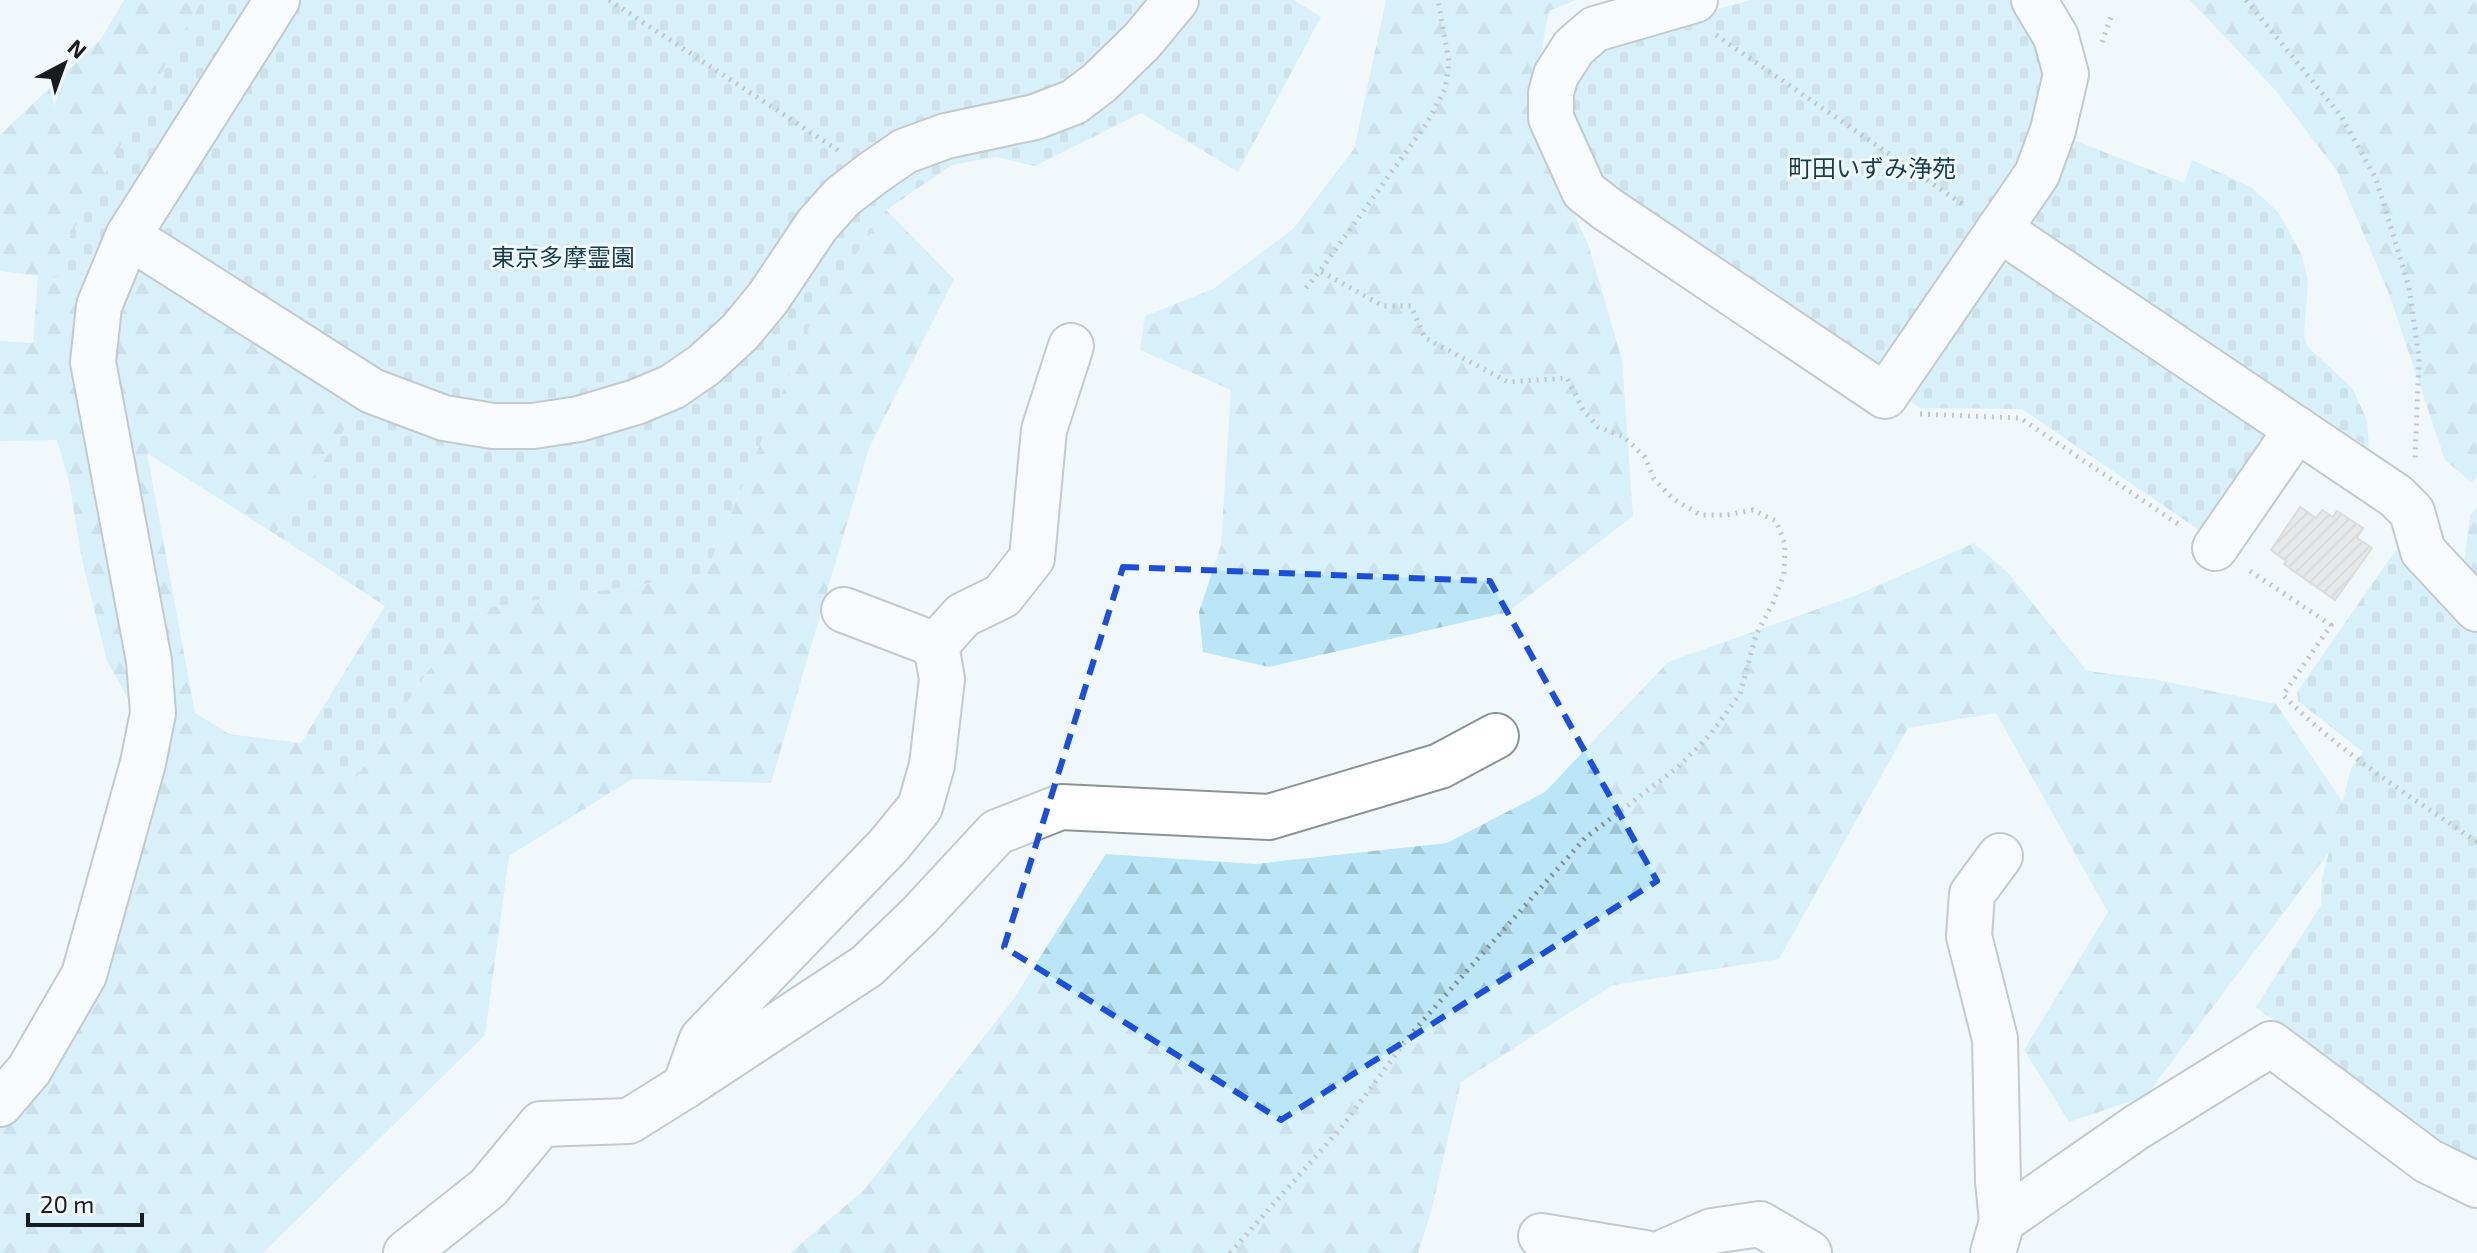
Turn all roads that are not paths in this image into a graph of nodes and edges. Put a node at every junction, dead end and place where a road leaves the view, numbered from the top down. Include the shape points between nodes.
1 (277, 0) edge
2 (1176, 0) edge
3 (2034, 0) edge
4 (1685, 3) edge
5 (1999, 229) junction
6 (128, 236) junction
7 (1071, 346) dead end
8 (2297, 429) junction
9 (2215, 548) dead end
10 (2477, 609) edge
11 (844, 610) dead end
12 (936, 645) junction
13 (1496, 736) dead end
14 (2000, 856) dead end
15 (685, 1086) junction
16 (0, 1104) edge
17 (2477, 1185) edge
18 (1541, 1236) dead end
19 (1998, 1237) edge
20 (406, 1253) edge
21 (1645, 1253) edge
22 (1662, 1253) edge
23 (1809, 1253) edge

1 - 6 street
2 - 6 street via 1142,41 1074,102 1035,117 946,136 905,151 873,173 817,225 749,320 704,365 672,387 579,419 493,426 444,418 372,391
3 - 5 street via 2056,37 2066,74 2037,174
4 - 5 street via 1595,29 1574,47 1556,75 1551,118 1584,191 1607,209 1885,396
5 - 8 street
6 - 16 street via 99,306 93,362 149,661 153,713 84,975 29,1070
7 - 12 street via 1044,430 1032,558 1002,596 963,615
8 - 9 street
8 - 10 street via 2404,504 2423,551
11 - 12 street
12 - 15 street via 942,679 932,765 920,807 702,1039
13 - 15 street via 1440,766 1269,817 1061,807 997,832 867,966
14 - 19 street via 1972,894 1969,936 1995,1039
15 - 20 street via 629,1121 541,1124 488,1188
17 - 19 street via 2428,1161 2271,1044 2137,1127
18 - 21 street
22 - 23 street via 1712,1231 1760,1224

